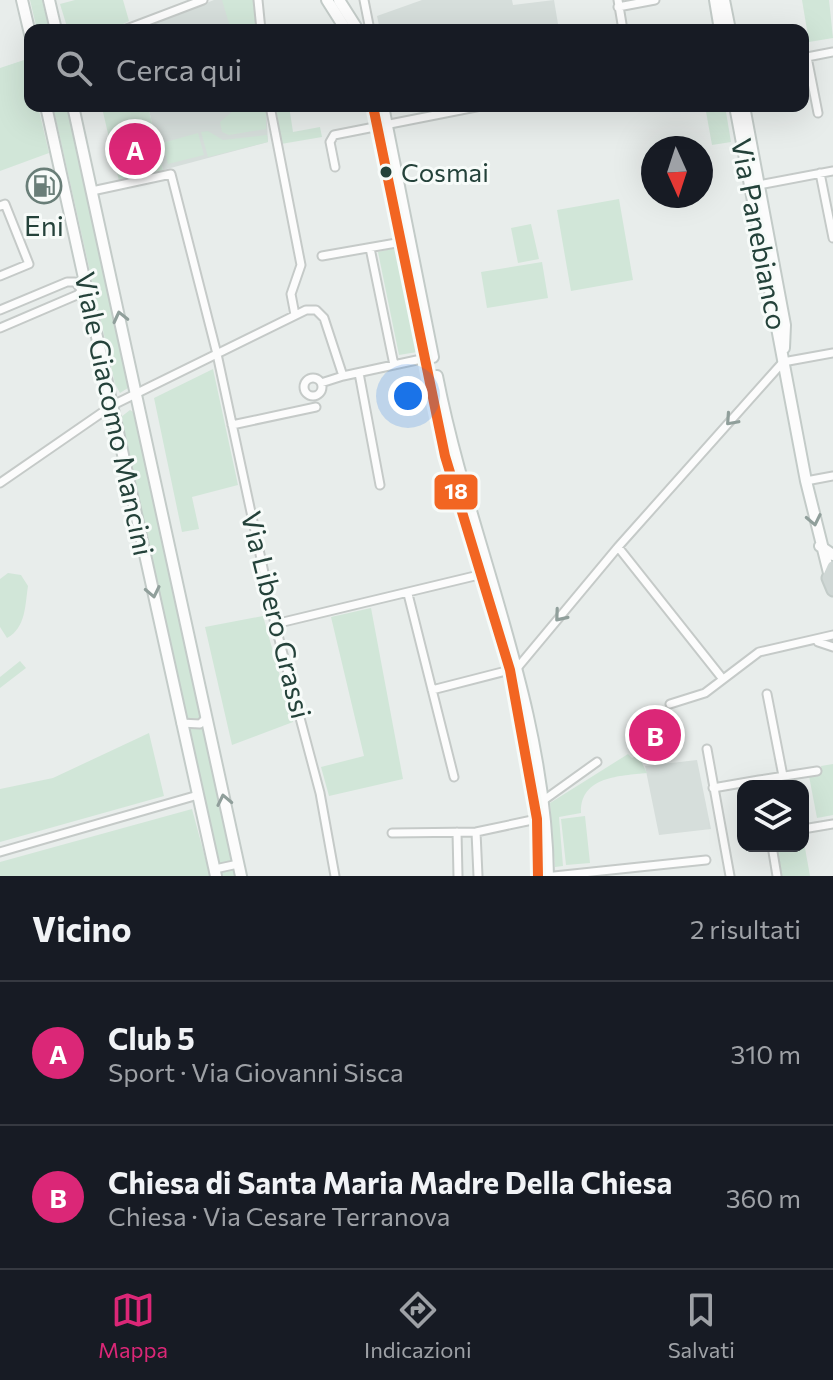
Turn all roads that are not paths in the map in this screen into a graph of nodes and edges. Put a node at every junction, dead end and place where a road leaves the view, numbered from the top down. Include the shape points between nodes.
1 (22, 0) edge
2 (49, 0) edge
3 (203, 0) edge
4 (258, 0) edge
5 (327, 0) edge
6 (339, 0) edge
7 (364, 0) edge
8 (655, 0) edge
9 (715, 0) edge
10 (724, 0) edge
11 (618, 4) edge
12 (367, 14) junction
13 (28, 24) edge
14 (55, 24) edge
15 (140, 24) edge
16 (260, 24) edge
17 (349, 24) edge
18 (351, 24) edge
19 (358, 24) edge
20 (369, 24) edge
21 (622, 24) edge
22 (719, 24) edge
23 (729, 24) edge
24 (833, 52) edge
25 (809, 57) edge
26 (809, 67) edge
27 (47, 112) edge
28 (74, 112) edge
29 (271, 112) edge
30 (376, 112) edge
31 (383, 112) edge
32 (450, 112) edge
33 (736, 112) edge
34 (745, 112) edge
35 (818, 113) dead end
36 (382, 125) junction
37 (335, 167) dead end
38 (833, 171) edge
39 (820, 173) junction
40 (759, 185) junction
41 (92, 191) junction
42 (0, 206) edge
43 (833, 238) edge
44 (402, 242) junction
45 (370, 248) junction
46 (322, 256) dead end
47 (0, 276) edge
48 (83, 288) junction
49 (0, 310) edge
50 (295, 315) junction
51 (0, 328) edge
52 (833, 353) edge
53 (217, 354) junction
54 (426, 358) junction
55 (783, 362) junction
56 (394, 365) junction
57 (359, 373) junction
58 (343, 376) junction
59 (321, 383) dead end
60 (137, 393) junction
61 (113, 405) junction
62 (316, 407) dead end
63 (232, 425) junction
64 (833, 476) edge
65 (806, 481) junction
66 (0, 483) edge
67 (380, 485) dead end
68 (820, 546) junction
69 (618, 547) junction
70 (833, 555) edge
71 (831, 570) edge
72 (486, 574) junction
73 (833, 590) edge
74 (408, 594) junction
75 (275, 624) junction
76 (833, 635) edge
77 (815, 641) junction
78 (833, 647) edge
79 (514, 668) junction
80 (722, 678) junction
81 (432, 690) junction
82 (767, 694) dead end
83 (670, 704) dead end
84 (206, 718) junction
85 (181, 723) junction
86 (707, 749) dead end
87 (597, 762) dead end
88 (817, 771) dead end
89 (783, 776) junction
90 (454, 777) dead end
91 (770, 780) edge
92 (737, 785) edge
93 (713, 788) junction
94 (198, 795) junction
95 (544, 800) junction
96 (537, 819) junction
97 (833, 824) edge
98 (809, 828) edge
99 (457, 832) junction
100 (476, 832) junction
101 (392, 833) dead end
102 (0, 852) edge
103 (773, 852) edge
104 (706, 860) dead end
105 (238, 864) junction
106 (216, 872) edge
107 (617, 873) edge
108 (241, 876) edge
109 (335, 876) edge
110 (458, 876) edge
111 (478, 876) edge
112 (538, 876) edge
113 (548, 876) edge
114 (554, 876) edge
115 (730, 876) edge
116 (777, 876) edge

1 - 13 street
2 - 14 street
3 - 15 street
4 - 16 street
5 - 17 street
6 - 18 street
7 - 12 street
8 - 11 street
9 - 22 street
10 - 23 street
11 - 21 street
12 - 19 street
12 - 20 street
24 - 25 street
26 - 35 street
27 - 48 street, Viale Giacomo Mancini
28 - 41 street, Viale Giacomo Mancini
29 - 50 street via 301,265 291,294
30 - 36 street
31 - 36 street
32 - 36 street
33 - 55 street, Via Panebianco
34 - 40 street, Via Panebianco
36 - 37 street via 332,137
36 - 44 street
36 - 72 street via 447,427
38 - 39 street
39 - 40 street
39 - 43 street
40 - 55 street, Via Panebianco via 785,325
41 - 53 street, Via Libero Grassi via 171,174
60 -> 41 street, Viale Giacomo Mancini
42 - 47 street via 5,204 29,264
44 - 45 street
44 - 54 street
45 - 46 street
45 - 56 street
48 - 49 street via 67,282
48 - 51 street
48 - 61 street, Viale Giacomo Mancini
50 - 53 street
50 - 58 street via 312,309 324,318
52 - 55 street
53 - 60 street
53 - 63 street, Via Libero Grassi
54 - 56 street
54 - 72 street via 445,456
55 - 65 street, Via Panebianco
55 -> 69 street
56 - 57 street
57 - 58 street
57 - 67 street
58 - 59 street
60 - 61 street
60 - 84 street, Viale Giacomo Mancini
61 - 66 street
61 -> 85 street, Viale Giacomo Mancini
62 - 63 street
63 - 75 street, Via Libero Grassi
64 - 65 street
65 -> 68 street, Via Panebianco
68 - 70 street
68 - 71 street, Via Panebianco
69 -> 79 street
69 - 80 street
71 - 73 main road
72 - 74 street
72 - 79 street
74 - 75 street
74 - 81 street
75 - 109 street, Via Libero Grassi via 320,793
76 - 77 street
77 - 78 street
77 - 80 street via 759,652
79 - 81 street
79 - 95 street
79 - 96 street
80 - 83 street via 705,693
81 - 90 street
82 - 89 street
84 - 85 street via 200,724
105 -> 84 street, Viale Giacomo Mancini
85 - 94 street, Viale Giacomo Mancini
86 - 93 street
87 - 95 street
88 - 89 street
89 - 91 street
92 - 93 street
93 - 115 street
94 - 102 street
94 - 106 street, Viale Giacomo Mancini
95 - 113 street
96 - 100 street
96 - 112 street
97 - 98 street
99 - 100 street
99 - 101 street
99 - 110 street
100 - 111 street
103 - 116 street
104 - 107 street
105 - 106 street, Viale Giacomo Mancini
105 - 108 street, Viale Giacomo Mancini
107 - 114 street

